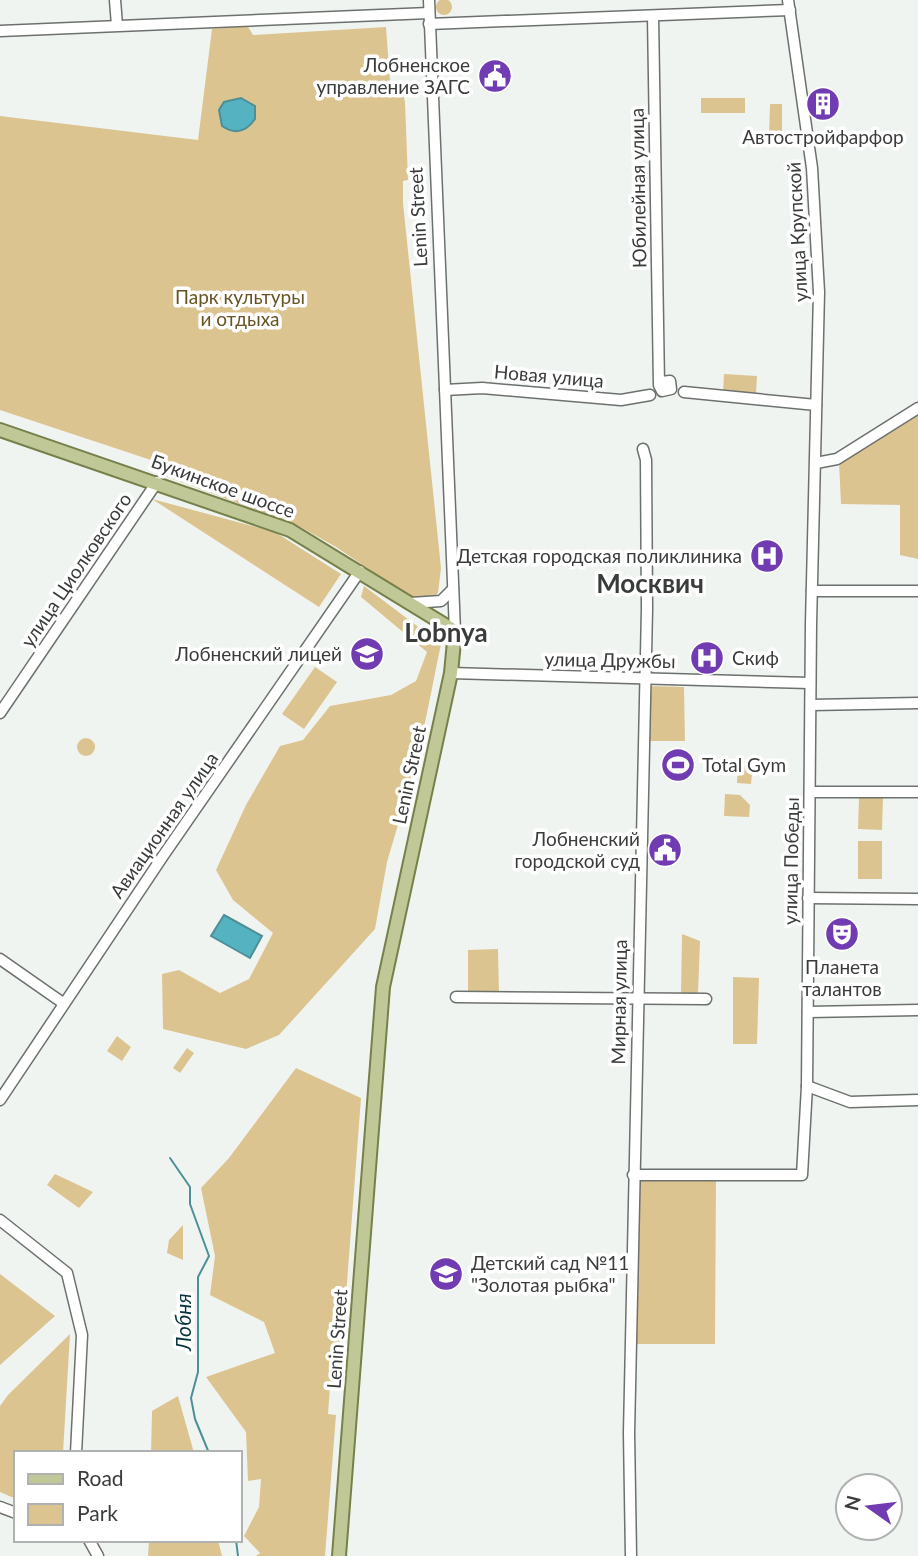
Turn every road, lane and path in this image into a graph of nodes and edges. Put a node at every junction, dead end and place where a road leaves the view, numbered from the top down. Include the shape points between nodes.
1 (116, 0) edge
2 (429, 0) edge
3 (789, 5) edge
4 (653, 16) junction
5 (429, 19) junction
6 (117, 25) junction
7 (0, 31) edge
8 (665, 386) junction
9 (445, 390) junction
10 (816, 405) junction
11 (918, 408) edge
12 (0, 430) edge
13 (643, 449) dead end
14 (816, 463) junction
15 (157, 482) junction
16 (360, 571) junction
17 (453, 589) junction
18 (812, 591) junction
19 (918, 591) edge
20 (411, 603) junction
21 (455, 631) junction
22 (451, 674) junction
23 (644, 678) junction
24 (810, 683) junction
25 (918, 703) edge
26 (811, 705) junction
27 (0, 713) edge
28 (810, 792) junction
29 (918, 792) edge
30 (808, 898) junction
31 (918, 899) edge
32 (0, 959) edge
33 (456, 997) dead end
34 (636, 999) junction
35 (706, 999) dead end
36 (63, 1003) junction
37 (918, 1010) edge
38 (808, 1012) junction
39 (807, 1086) junction
40 (0, 1100) edge
41 (918, 1100) edge
42 (633, 1175) junction
43 (0, 1220) edge
44 (76, 1451) edge
45 (339, 1556) edge
46 (631, 1556) edge

1 - 6 street
2 - 5 street, Lenin Street
3 - 4 street
3 - 10 street, улица Крупской via 815,195
4 - 5 street
4 - 8 street, Юбилейная улица via 659,360
5 - 6 street
5 - 9 street, Lenin Street
6 - 7 street
8 - 9 street, Новая улица via 650,395 621,400 482,388
8 - 10 street via 684,392
9 - 17 street, Lenin Street
10 - 14 street, улица Крупской
11 - 14 street via 837,459
12 - 15 main road, Букинское шоссе
13 - 23 street, Мирная улица
14 - 18 street, улица Победы
15 - 16 main road, Букинское шоссе via 290,530
15 - 27 street, улица Циолковского
16 - 20 main road, Букинское шоссе
16 - 36 street, Авиационная улица
17 - 20 street via 441,601
17 - 21 street, Lenin Street
18 - 19 street
18 - 24 street, улица Победы
20 - 21 main road, Букинское шоссе
21 - 22 main road, Lenin Street
22 - 23 street, улица Дружбы
22 - 45 main road, Lenin Street via 383,987
23 - 24 street, улица Дружбы
23 - 34 street, Мирная улица
24 - 26 street, улица Победы
25 - 26 street
26 - 28 street, улица Победы
28 - 29 street
28 - 30 street, улица Победы
30 - 31 street
30 - 38 street, улица Победы
32 - 36 street
33 - 34 street
34 - 35 street
34 - 42 street, Мирная улица
36 - 40 street, Авиационная улица
37 - 38 street
38 - 39 street, улица Победы
39 - 41 street via 850,1102
39 - 42 street, улица Победы via 802,1175
42 - 46 street, Мирная улица
43 - 44 street via 67,1273 82,1335

